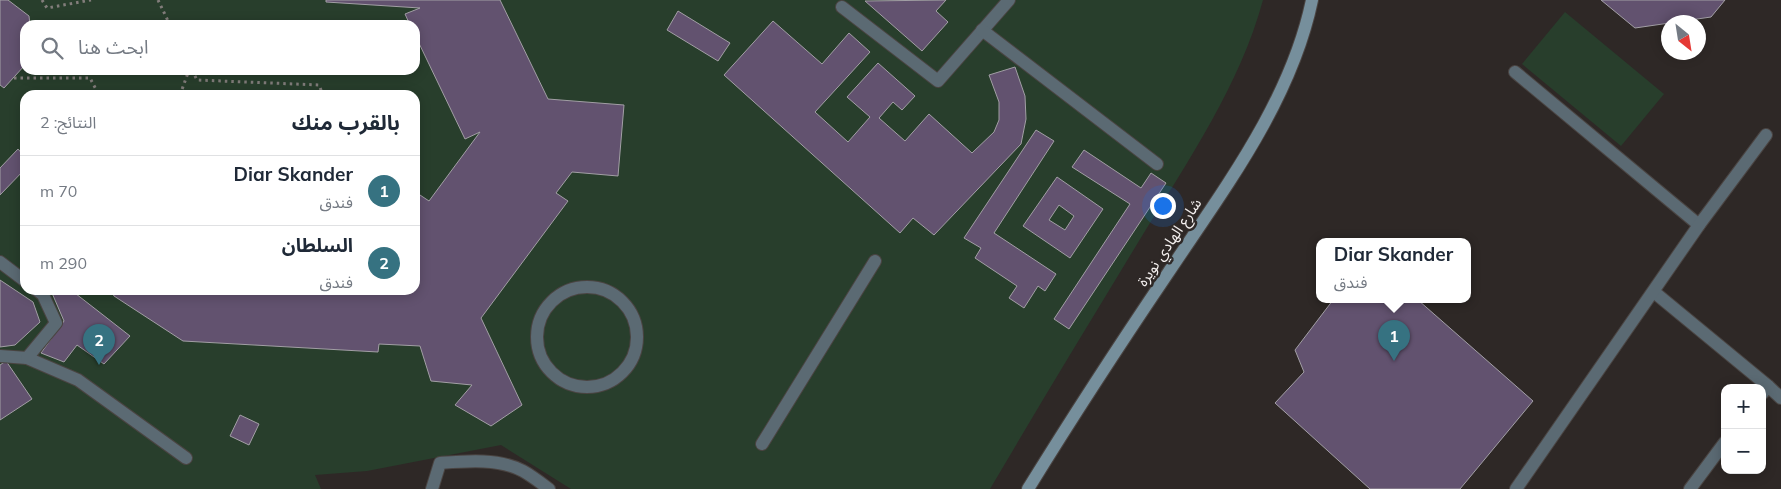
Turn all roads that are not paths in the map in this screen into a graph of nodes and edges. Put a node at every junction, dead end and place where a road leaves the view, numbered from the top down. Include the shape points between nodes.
1 (1009, 0) edge
2 (1312, 0) edge
3 (842, 6) dead end
4 (982, 30) junction
5 (1515, 72) dead end
6 (1766, 135) dead end
7 (1157, 164) dead end
8 (1699, 225) junction
9 (875, 261) dead end
10 (0, 262) edge
11 (20, 277) edge
12 (1654, 292) junction
13 (43, 295) edge
14 (0, 356) edge
15 (27, 358) junction
16 (547, 369) joint
17 (1758, 384) edge
18 (1766, 390) edge
19 (1781, 398) edge
20 (762, 444) dead end
21 (1721, 447) edge
22 (186, 458) dead end
23 (432, 489) edge
24 (549, 489) edge
25 (1028, 489) edge
26 (1516, 489) edge
27 (1690, 489) edge

1 - 4 street
2 - 25 street, شارع الهادي نويرة via 1294,58 1256,139 1095,380
3 - 4 street via 938,81
4 - 7 street
5 - 8 street
6 - 8 street
8 - 12 street
9 - 20 street
10 - 11 street
12 - 17 street
12 - 26 street
13 - 15 street via 56,322
14 - 15 street
15 - 22 street via 78,380
16 - 16 street via 562,381 581,387 601,386 618,377 631,362 637,343 636,324 626,306 611,293 593,287 573,289 555,298 543,313 537,332 538,351
18 - 19 street
21 - 27 street
23 - 24 street via 440,463 464,462 492,463 522,470

